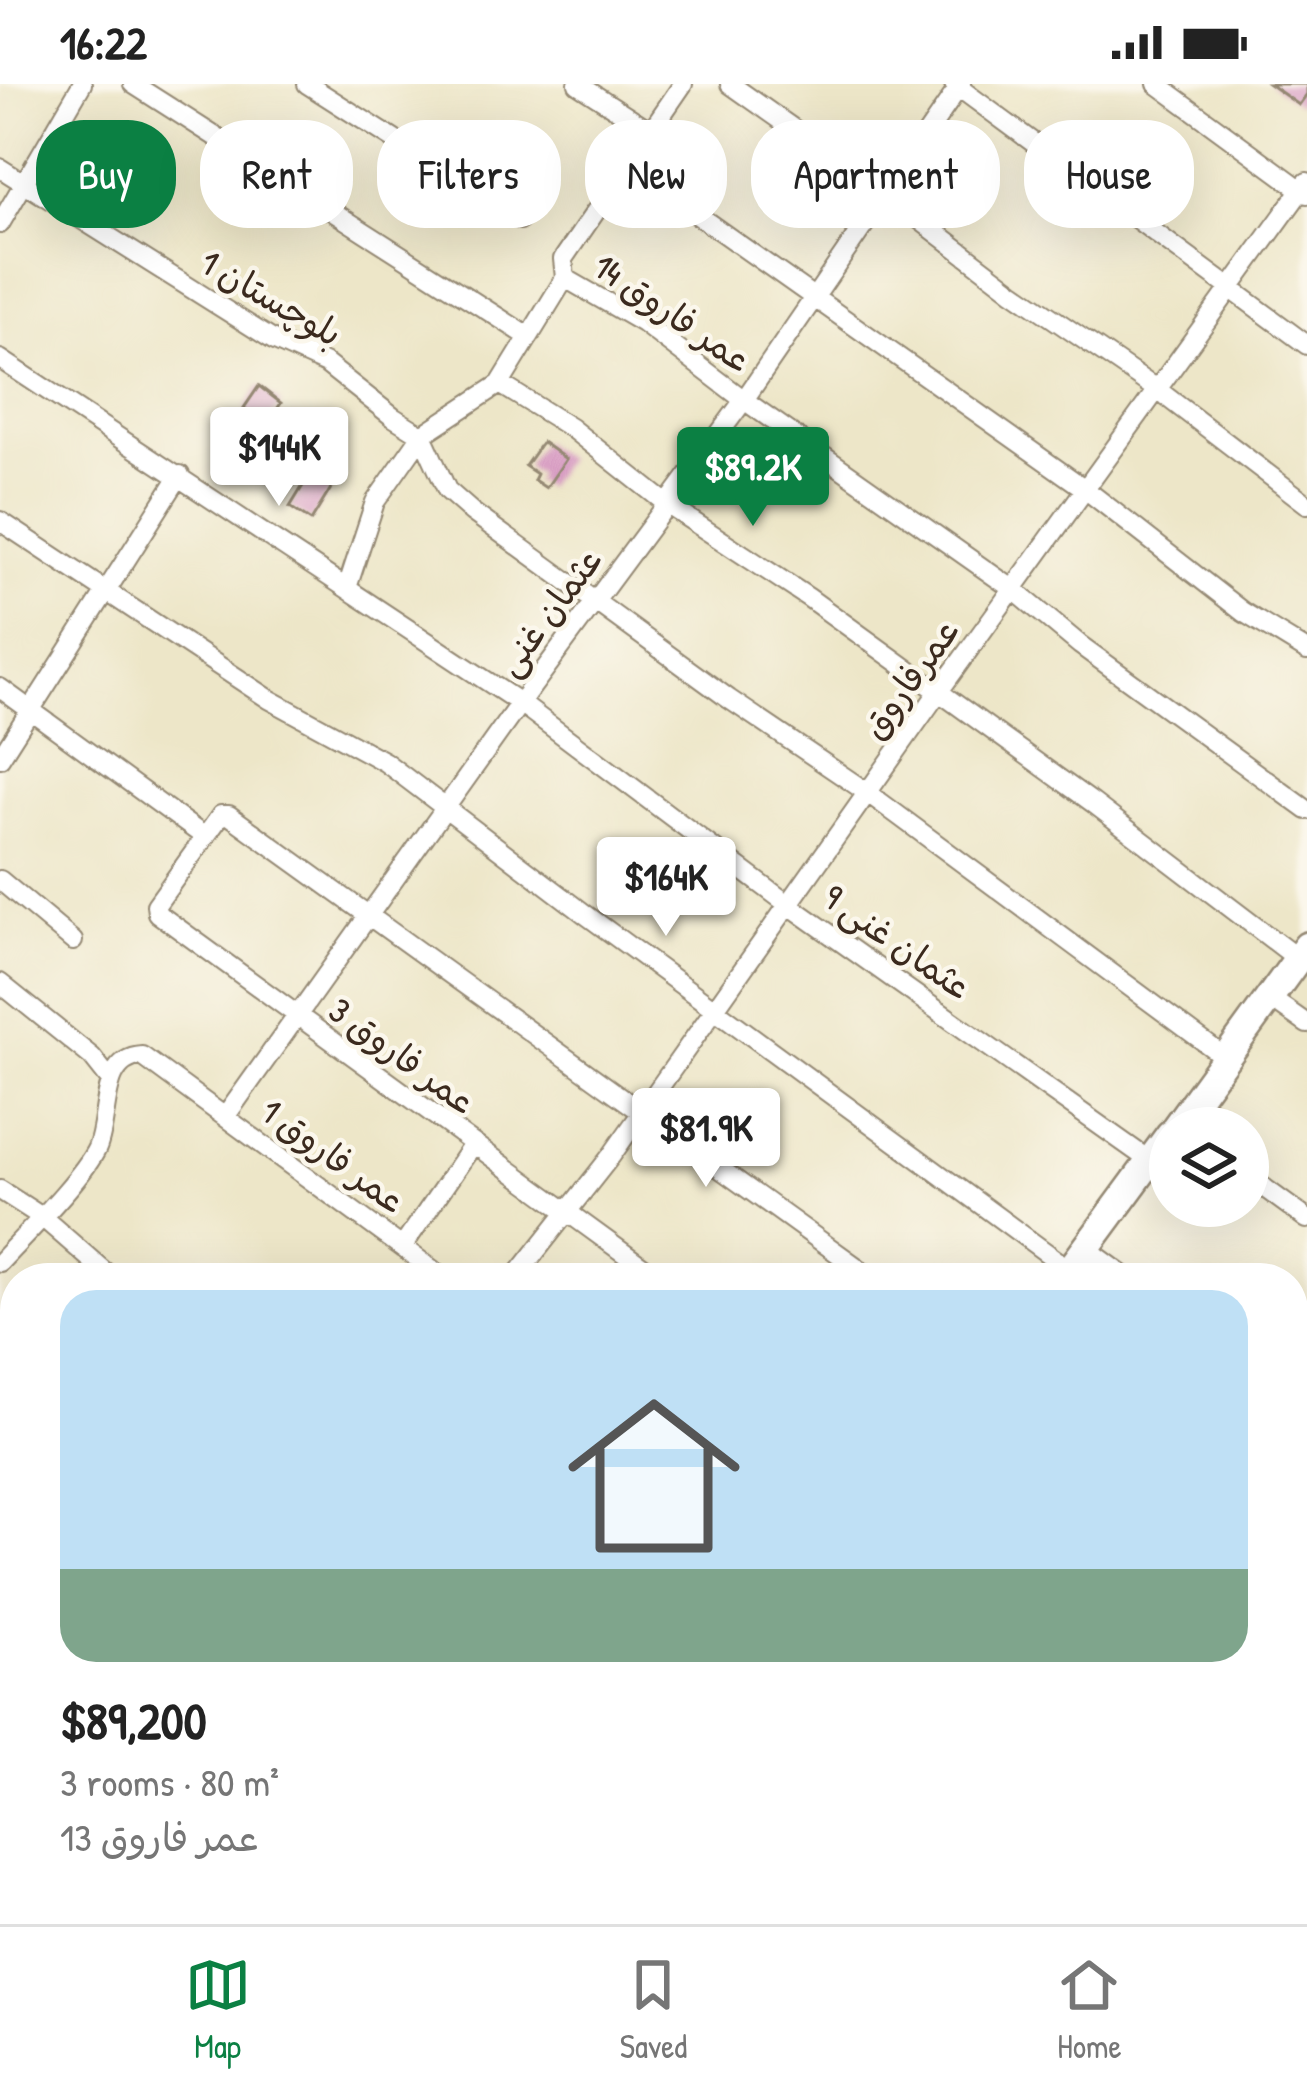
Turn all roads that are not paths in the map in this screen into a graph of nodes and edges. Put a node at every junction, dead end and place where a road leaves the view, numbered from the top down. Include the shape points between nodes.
1 (82, 84) edge
2 (134, 84) edge
3 (307, 84) edge
4 (578, 84) edge
5 (683, 84) edge
6 (730, 84) edge
7 (958, 85) edge
8 (1160, 86) edge
9 (634, 120) edge
10 (658, 120) edge
11 (782, 120) edge
12 (935, 120) edge
13 (377, 129) edge
14 (0, 168) edge
15 (24, 183) junction
16 (1305, 189) edge
17 (0, 224) edge
18 (585, 228) edge
19 (720, 228) edge
20 (862, 228) edge
21 (931, 228) edge
22 (565, 278) junction
23 (1234, 289) junction
24 (815, 296) junction
25 (529, 337) junction
26 (1307, 345) edge
27 (8, 364) edge
28 (500, 384) junction
29 (1159, 391) junction
30 (744, 400) junction
31 (422, 435) junction
32 (180, 476) junction
33 (1085, 490) junction
34 (1307, 504) edge
35 (668, 505) junction
36 (0, 521) edge
37 (347, 588) junction
38 (105, 589) junction
39 (1014, 590) junction
40 (597, 602) junction
41 (1307, 651) edge
42 (0, 688) edge
43 (937, 694) junction
44 (520, 703) junction
45 (31, 710) junction
46 (0, 758) edge
47 (868, 793) junction
48 (446, 809) junction
49 (1307, 810) edge
50 (206, 837) junction
51 (0, 880) edge
52 (789, 905) junction
53 (370, 917) junction
54 (73, 940) dead end
55 (1302, 953) edge
56 (0, 983) edge
57 (1270, 998) junction
58 (717, 1009) junction
59 (296, 1017) junction
60 (1307, 1024) edge
61 (1226, 1058) junction
62 (111, 1081) junction
63 (1191, 1107) edge
64 (643, 1112) junction
65 (226, 1117) junction
66 (472, 1145) junction
67 (1149, 1160) edge
68 (1149, 1162) edge
69 (0, 1190) edge
70 (1269, 1191) edge
71 (567, 1214) junction
72 (42, 1217) junction
73 (1307, 1219) edge
74 (403, 1246) junction
75 (0, 1262) edge
76 (95, 1263) edge
77 (424, 1263) edge
78 (527, 1263) edge
79 (637, 1263) edge
80 (852, 1263) edge
81 (1071, 1263) edge
82 (1075, 1263) edge

1 - 15 street
2 - 25 street
3 - 13 street
4 - 9 street
5 - 10 street
6 - 11 street
7 - 12 street, عثمان غنی
7 - 23 street
8 - 16 street
14 - 15 street, بلوچستان 1
15 - 17 street
15 - 31 street, بلوچستان 1 via 273,340 326,364
16 - 23 street, عمرفاروق
18 - 22 street via 563,259
19 - 24 street
20 - 24 street, عثمان غنی
21 - 29 street
22 - 25 street
22 - 30 street, عمر فاروق 14 via 644,323
23 - 26 street
23 - 29 street, عمرفاروق
24 - 30 street, عثمان غنی
24 - 33 street
25 - 28 street
27 - 32 street, عثمان غنی 9
28 - 31 street
28 - 35 street
29 - 33 street, عمرفاروق
29 - 34 street
30 - 35 street, عثمان غنی
30 - 39 street, عمر فاروق 14
31 - 37 street via 375,502
31 - 40 street via 447,490
32 - 37 street, عثمان غنی 9
32 - 38 street
33 - 39 street, عمرفاروق
33 - 41 street via 1243,612
35 - 40 street, عثمان غنی
35 - 43 street
36 - 38 street
37 - 44 street, عثمان غنی 9
38 - 45 street
38 - 48 street via 269,699 385,762
39 - 43 street, عمرفاروق
39 - 49 street, عمر فاروق 14
40 - 44 street, عثمان غنی
40 - 47 street
42 - 45 street
43 - 47 street, عمرفاروق
43 - 55 street
44 - 48 street, عثمان غنی
44 - 52 street, عثمان غنی 9
45 - 46 street
45 - 50 street
47 - 52 street, عمرفاروق
47 - 61 street
48 - 53 street, عثمان غنی
48 - 58 street
50 - 53 street via 225,812
50 - 59 street, عمر فاروق 3 via 154,909
51 - 54 street
52 - 58 street, عمرفاروق
52 - 67 street, عثمان غنی 9
53 - 59 street, عثمان غنی
53 - 64 street
55 - 57 street
56 - 62 street
57 - 60 street
57 - 61 street
58 - 64 street, عمرفاروق
58 - 81 street
59 - 65 street, عثمان غنی
59 - 66 street, عمر فاروق 3
61 - 63 street
62 - 65 street, عمر فاروق 1 via 129,1057 142,1057
62 - 72 street via 96,1150
64 - 71 street, عمرفاروق
64 - 80 street
65 - 74 street, عمر فاروق 1
66 - 71 street, عمر فاروق 3
66 - 74 street
68 - 82 street
69 - 72 street
70 - 73 street
71 - 78 street
71 - 79 street, عمر فاروق 3
72 - 75 street
72 - 76 street
74 - 77 street, عمر فاروق 1

